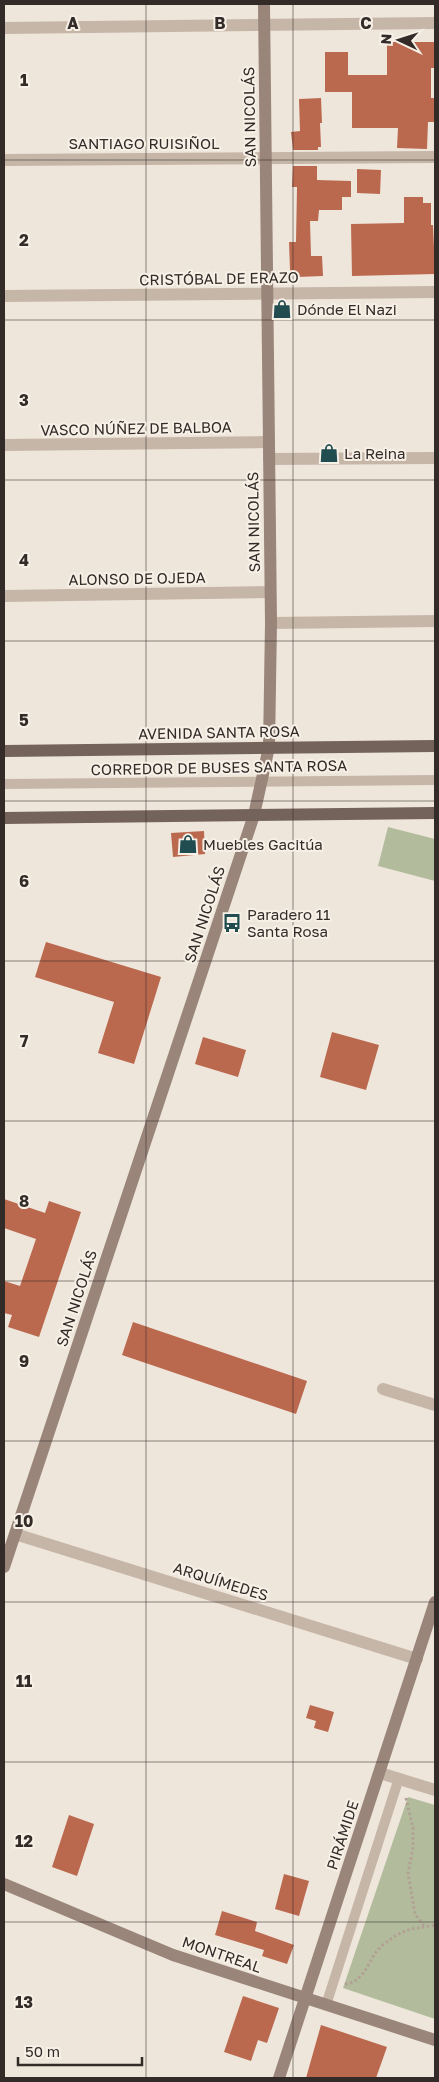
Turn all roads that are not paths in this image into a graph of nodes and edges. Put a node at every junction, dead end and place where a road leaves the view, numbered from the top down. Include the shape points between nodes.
1 (264, 4) edge
2 (435, 23) edge
3 (264, 25) junction
4 (4, 28) edge
5 (435, 157) edge
6 (266, 159) junction
7 (4, 160) edge
8 (435, 292) edge
9 (267, 293) junction
10 (4, 296) edge
11 (268, 442) junction
12 (4, 445) edge
13 (435, 458) edge
14 (269, 459) junction
15 (270, 592) junction
16 (4, 596) edge
17 (435, 621) edge
18 (270, 623) junction
19 (435, 746) edge
20 (269, 747) junction
21 (4, 751) edge
22 (435, 780) edge
23 (262, 782) junction
24 (4, 784) edge
25 (435, 813) edge
26 (254, 815) junction
27 (4, 818) edge
28 (383, 1389) dead end
29 (435, 1405) edge
30 (15, 1534) junction
31 (4, 1567) edge
32 (435, 1602) edge
33 (417, 1658) junction
34 (380, 1773) junction
35 (399, 1778) junction
36 (435, 1790) edge
37 (4, 1884) edge
38 (305, 1998) junction
39 (326, 2004) junction
40 (435, 2040) edge
41 (279, 2078) edge

1 - 3 street, SAN NICOLÁS
2 - 3 street
3 - 4 street
3 - 6 street, SAN NICOLÁS
5 - 6 street, SANTIAGO RUISIÑOL
6 - 7 street, SANTIAGO RUISIÑOL
6 - 9 street, SAN NICOLÁS
8 - 9 street, CRISTÓBAL DE ERAZO
9 - 10 street, CRISTÓBAL DE ERAZO
9 - 11 street, SAN NICOLÁS
11 - 12 street, VASCO NÚÑEZ DE BALBOA
11 - 14 street, SAN NICOLÁS
13 - 14 street
14 - 15 street, SAN NICOLÁS
15 - 16 street, ALONSO DE OJEDA
15 - 18 street, SAN NICOLÁS
17 - 18 street
18 - 20 street, SAN NICOLÁS
19 - 20 main road, AVENIDA SANTA ROSA
20 - 21 main road, AVENIDA SANTA ROSA
20 - 23 street, SAN NICOLÁS
22 - 23 lane, CORREDOR DE BUSES SANTA ROSA
23 - 24 lane, CORREDOR DE BUSES SANTA ROSA
23 - 26 street, SAN NICOLÁS
25 - 26 main road
26 - 27 main road
26 - 30 street, SAN NICOLÁS
28 - 29 street
30 - 31 street, SAN NICOLÁS
30 - 33 street, ARQUÍMEDES
32 - 33 street, PIRÁMIDE
33 - 34 street, PIRÁMIDE
34 - 35 street
34 - 38 street, PIRÁMIDE
35 - 36 street
35 - 39 lane
37 - 38 street, MONTREAL via 173,1955
38 - 39 street, MONTREAL
38 - 41 street, PIRÁMIDE
39 - 40 street, MONTREAL

